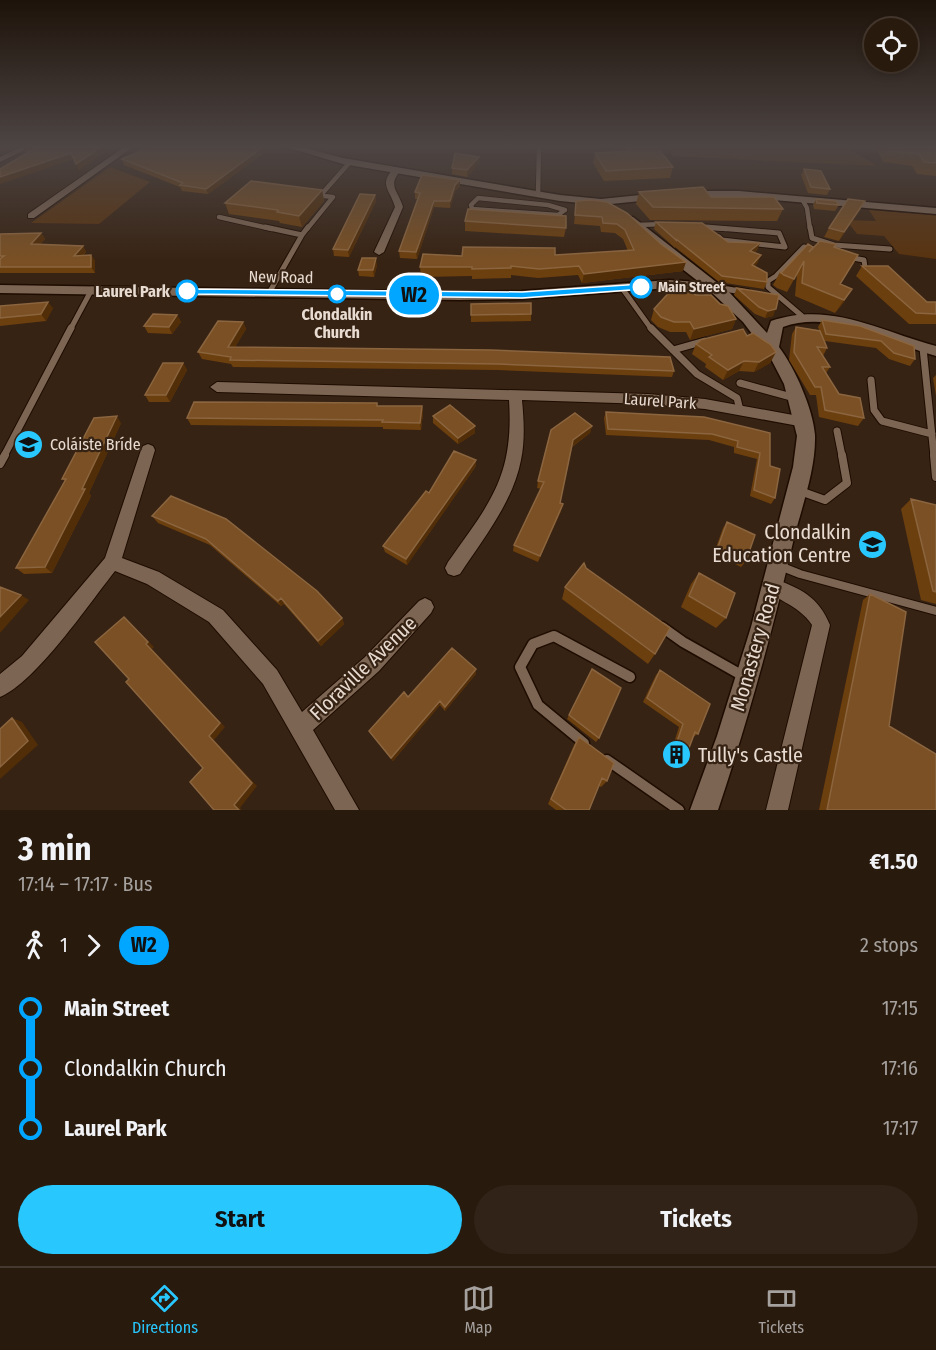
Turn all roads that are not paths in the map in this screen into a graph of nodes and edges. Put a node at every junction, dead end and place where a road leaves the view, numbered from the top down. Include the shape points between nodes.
1 (76, 185) edge
2 (330, 185) edge
3 (389, 185) edge
4 (479, 185) edge
5 (538, 185) edge
6 (508, 190) junction
7 (707, 193) junction
8 (309, 194) edge
9 (538, 195) junction
10 (320, 196) junction
11 (496, 199) junction
12 (802, 199) junction
13 (574, 201) junction
14 (716, 203) edge
15 (625, 205) junction
16 (936, 211) edge
17 (31, 216) dead end
18 (219, 217) dead end
19 (637, 225) junction
20 (677, 225) edge
21 (689, 226) edge
22 (706, 227) junction
23 (302, 235) junction
24 (891, 249) dead end
25 (379, 252) dead end
26 (823, 252) edge
27 (843, 256) edge
28 (865, 267) edge
29 (696, 272) junction
30 (669, 284) junction
31 (711, 284) junction
32 (622, 288) junction
33 (0, 289) edge
34 (93, 289) junction
35 (269, 293) junction
36 (778, 297) junction
37 (802, 316) junction
38 (771, 335) junction
39 (716, 338) edge
40 (930, 349) edge
41 (673, 350) junction
42 (872, 380) dead end
43 (740, 383) dead end
44 (217, 387) dead end
45 (515, 394) junction
46 (798, 398) junction
47 (740, 410) junction
48 (804, 422) junction
49 (837, 431) dead end
50 (932, 434) junction
51 (148, 450) dead end
52 (0, 464) edge
53 (936, 477) edge
54 (797, 490) junction
55 (112, 562) junction
56 (454, 568) dead end
57 (776, 575) junction
58 (425, 607) dead end
59 (936, 611) edge
60 (654, 622) edge
61 (630, 677) dead end
62 (747, 679) junction
63 (0, 687) edge
64 (300, 727) junction
65 (592, 749) edge
66 (602, 756) edge
67 (348, 810) edge
68 (679, 810) edge
69 (704, 810) edge
70 (777, 810) edge

1 - 17 street
2 - 10 lane
3 - 25 street via 399,207
4 - 6 street
5 - 9 lane
6 - 9 street
6 - 11 lane
7 - 12 street via 754,199
7 - 14 lane
7 - 15 street
8 - 10 lane
9 - 13 street
10 - 23 lane via 333,197
11 - 13 lane via 548,205
11 - 13 lane via 478,198 472,209 558,214
12 - 16 street
12 - 24 lane via 812,238 834,246
13 - 15 street
15 - 19 street
18 - 23 lane
19 - 20 lane
19 - 29 street
21 - 22 lane
22 - 22 lane via 779,233 785,247 722,240
23 - 35 lane
26 - 36 lane via 804,247 768,281 768,287
27 - 28 lane via 864,260
29 - 30 street, New Road via 693,278
29 - 31 street
30 - 31 street, New Road
30 - 32 street, New Road
31 - 36 street
31 - 38 street, Monastery Road via 747,326
32 - 35 street, New Road via 522,295
32 - 41 lane via 652,330
33 - 34 street, New Road
34 - 35 street, New Road
34 - 52 lane
36 - 37 lane
37 - 38 street via 787,318
37 - 40 street via 833,320
38 - 46 street, Monastery Road
39 - 41 lane
40 - 50 lane
41 - 47 lane via 697,374 737,398
42 - 50 lane via 874,410 882,421
43 - 46 lane
44 - 45 street, Laurel Park
45 - 47 street, Laurel Park via 648,399
45 - 56 street via 513,466 488,517
46 - 48 street, Monastery Road
47 - 48 street, Laurel Park
48 - 54 street, Monastery Road via 805,449
49 - 54 lane via 848,483 825,500
50 - 53 lane
51 - 55 street
54 - 57 street, Monastery Road
55 - 63 street via 29,663
55 - 64 street, Floraville Avenue via 153,578 216,616 270,677
57 - 59 lane via 800,574
57 - 62 street, Monastery Road
57 - 70 street via 817,612 821,625
58 - 64 street, Floraville Avenue via 372,664
60 - 62 lane
61 - 65 lane via 554,636 533,644 520,667 538,705
62 - 69 street, Monastery Road
64 - 67 street, Floraville Avenue
66 - 68 lane

